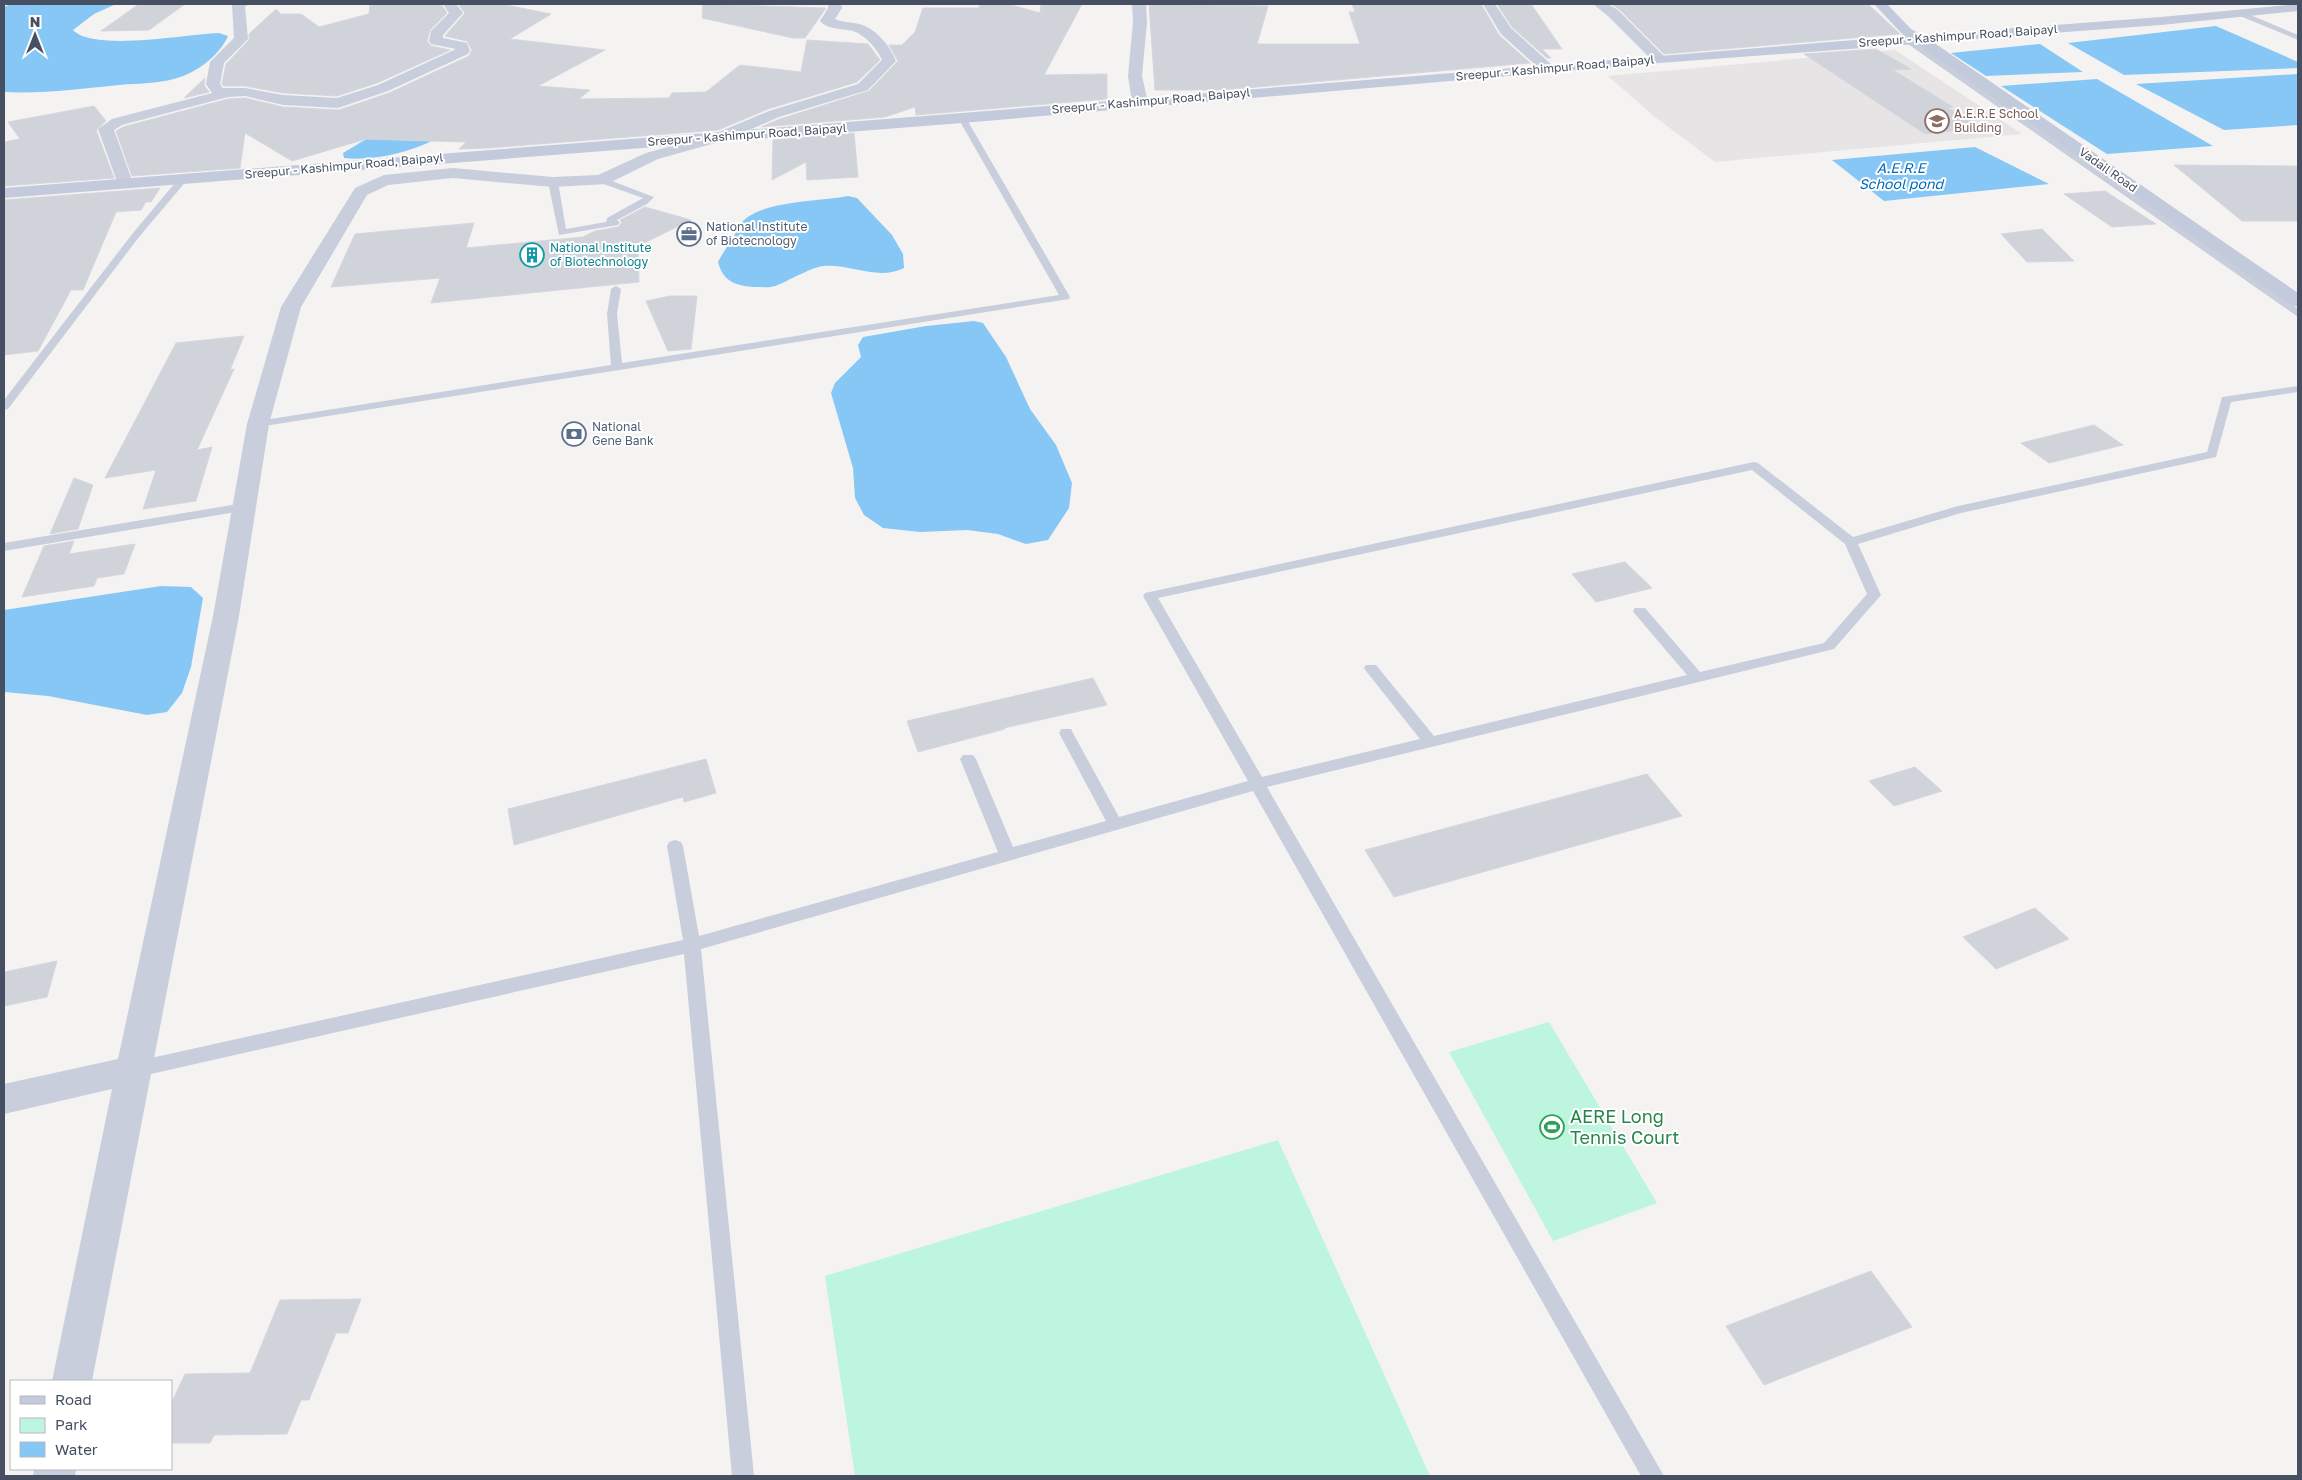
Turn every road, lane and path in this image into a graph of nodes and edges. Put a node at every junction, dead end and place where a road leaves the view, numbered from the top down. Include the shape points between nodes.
1 (241, 4) edge
2 (449, 4) edge
3 (834, 4) edge
4 (1139, 4) edge
5 (1489, 4) edge
6 (1599, 4) edge
7 (1880, 4) edge
8 (2298, 7) edge
9 (2243, 14) junction
10 (2298, 38) edge
11 (1914, 39) junction
12 (1659, 59) junction
13 (1547, 68) junction
14 (228, 92) junction
15 (1140, 102) junction
16 (962, 118) junction
17 (720, 137) junction
18 (183, 179) junction
19 (601, 180) junction
20 (553, 182) junction
21 (125, 183) junction
22 (4, 193) edge
23 (616, 289) dead end
24 (2298, 301) edge
25 (2298, 314) edge
26 (617, 368) junction
27 (2298, 389) edge
28 (4, 407) edge
29 (258, 424) junction
30 (244, 507) junction
31 (1851, 542) junction
32 (4, 547) edge
33 (1640, 611) dead end
34 (1372, 668) dead end
35 (1697, 678) junction
36 (1066, 732) dead end
37 (1430, 742) junction
38 (968, 758) dead end
39 (1257, 784) junction
40 (1115, 824) junction
41 (675, 846) dead end
42 (1008, 855) junction
43 (692, 945) junction
44 (133, 1070) junction
45 (4, 1099) edge
46 (72, 1380) edge
47 (743, 1476) edge
48 (1653, 1476) edge

1 - 14 street via 238,5 242,14 241,39 217,62 213,84 218,91
2 - 14 street via 456,13 436,34 436,41 462,46 463,51 383,88 338,103
3 - 17 street via 827,21 861,29 880,45 889,61 863,86 774,114
4 - 15 street via 1134,76
5 - 13 street via 1506,31
6 - 12 street via 1613,13
7 - 11 street, Vadail Road
8 - 9 street, Sreepur - Kashimpur Road, Baipayl
9 - 10 lane
9 - 11 street, Sreepur - Kashimpur Road, Baipayl
11 - 12 street, Sreepur - Kashimpur Road, Baipayl
11 - 24 street, Vadail Road
11 - 25 lane
12 - 13 street, Sreepur - Kashimpur Road, Baipayl
13 - 15 street, Sreepur - Kashimpur Road, Baipayl
14 - 21 street via 118,122 106,129
15 - 16 street, Sreepur - Kashimpur Road, Baipayl
16 - 17 street, Sreepur - Kashimpur Road, Baipayl
16 - 26 lane via 1065,297
17 - 18 street, Sreepur - Kashimpur Road, Baipayl
17 - 19 street via 652,156
18 - 21 street, Sreepur - Kashimpur Road, Baipayl
18 - 28 lane
19 - 20 street
19 - 20 lane via 649,197 610,220 615,223 562,233
20 - 29 street via 452,173 384,180 361,192 291,307
21 - 22 street, Sreepur - Kashimpur Road, Baipayl
23 - 26 lane via 612,314
26 - 29 lane
27 - 31 lane via 2226,399 2212,454 1958,510
29 - 30 street
30 - 32 lane
30 - 44 street via 224,626
31 - 35 lane via 1874,595 1829,646
31 - 39 lane via 1754,466 1150,596
33 - 35 lane
34 - 37 lane
35 - 37 lane
36 - 40 lane
37 - 39 lane
38 - 42 lane
39 - 40 lane
39 - 48 lane
40 - 42 lane
41 - 43 lane
42 - 43 lane
43 - 44 lane
43 - 47 lane
44 - 45 street
44 - 46 street

